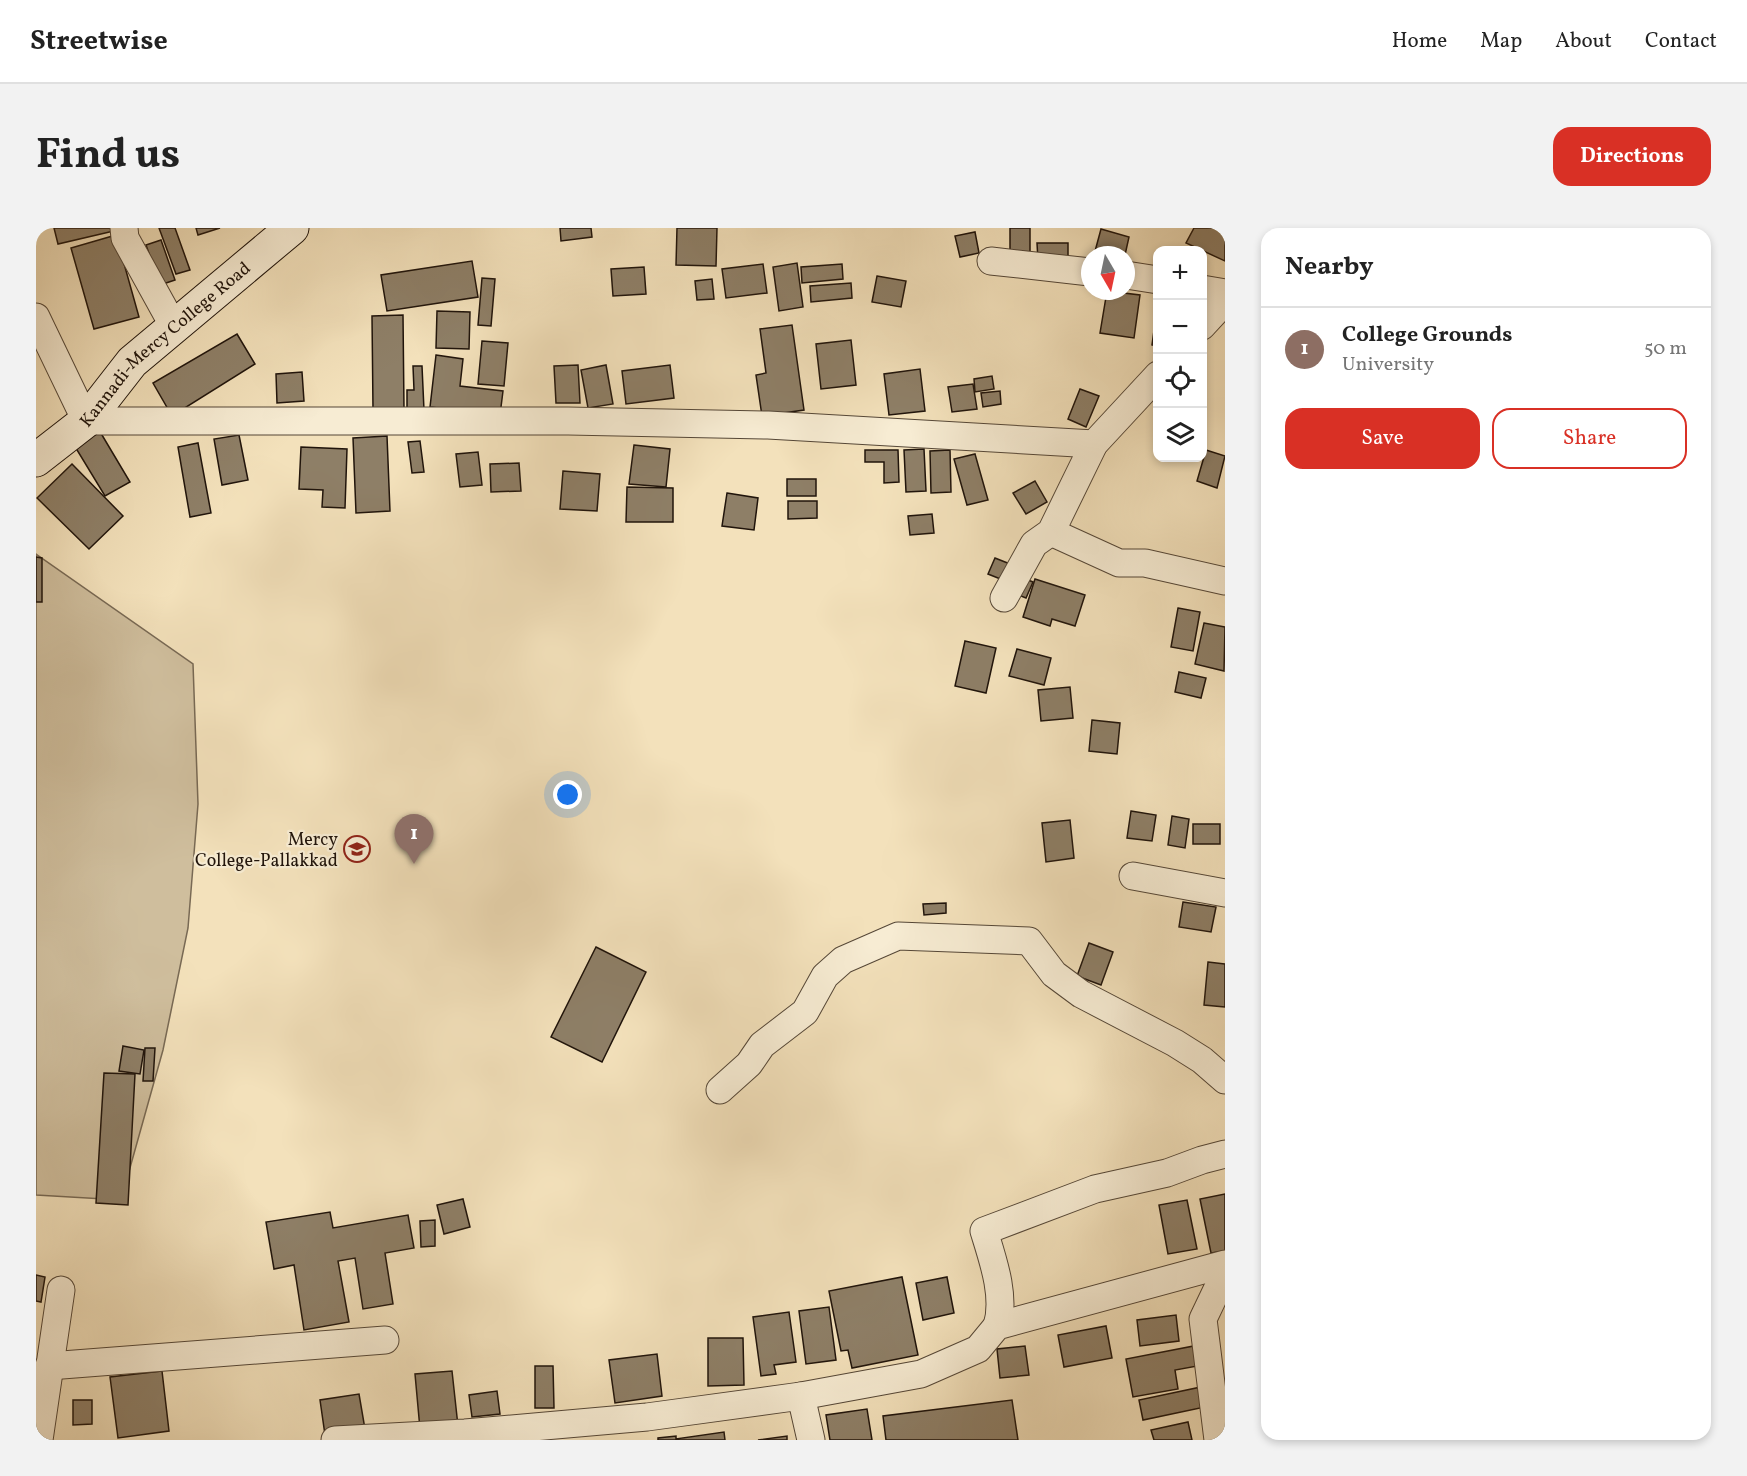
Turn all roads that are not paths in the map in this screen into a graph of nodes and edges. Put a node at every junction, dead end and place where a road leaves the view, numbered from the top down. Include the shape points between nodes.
1 (124, 228) edge
2 (292, 228) edge
3 (991, 261) dead end
4 (1081, 271) edge
5 (1135, 276) edge
6 (1153, 279) edge
7 (1207, 290) edge
8 (1225, 293) edge
9 (1225, 301) edge
10 (36, 317) edge
11 (1207, 321) edge
12 (173, 325) junction
13 (1153, 380) edge
14 (86, 421) junction
15 (1094, 444) junction
16 (36, 460) edge
17 (1051, 532) junction
18 (1225, 581) edge
19 (1004, 598) dead end
20 (1133, 876) dead end
21 (1225, 893) edge
22 (1225, 1080) edge
23 (720, 1090) dead end
24 (1225, 1154) edge
25 (1225, 1264) edge
26 (1225, 1274) edge
27 (61, 1290) dead end
28 (997, 1326) junction
29 (385, 1340) dead end
30 (49, 1366) junction
31 (801, 1396) junction
32 (647, 1429) edge
33 (466, 1436) edge
34 (39, 1440) edge
35 (335, 1440) edge
36 (811, 1440) edge
37 (1218, 1440) edge

1 - 12 street via 125,238
2 - 12 main road, Kannadi-Mercy College Road
3 - 4 street
5 - 6 street
7 - 8 street
9 - 11 street
10 - 14 street
12 - 14 main road, Kannadi-Mercy College Road via 132,362
13 - 15 street
14 - 15 street via 768,425
14 - 16 main road, Kannadi-Mercy College Road
15 - 17 street
17 - 18 street via 1119,563 1145,563
17 - 19 street via 1034,544
20 - 21 street
22 - 23 street via 1175,1043 1072,988 1054,974 1029,941 898,936 843,960 825,975 805,1012 762,1045 749,1064
24 - 28 street via 1167,1173 1095,1189 984,1232 1002,1310
25 - 28 street
26 - 37 street via 1203,1319
27 - 30 street
28 - 31 street via 978,1349 921,1374
29 - 30 street
30 - 34 street
31 - 32 street
31 - 36 street
32 - 33 street
33 - 35 street

